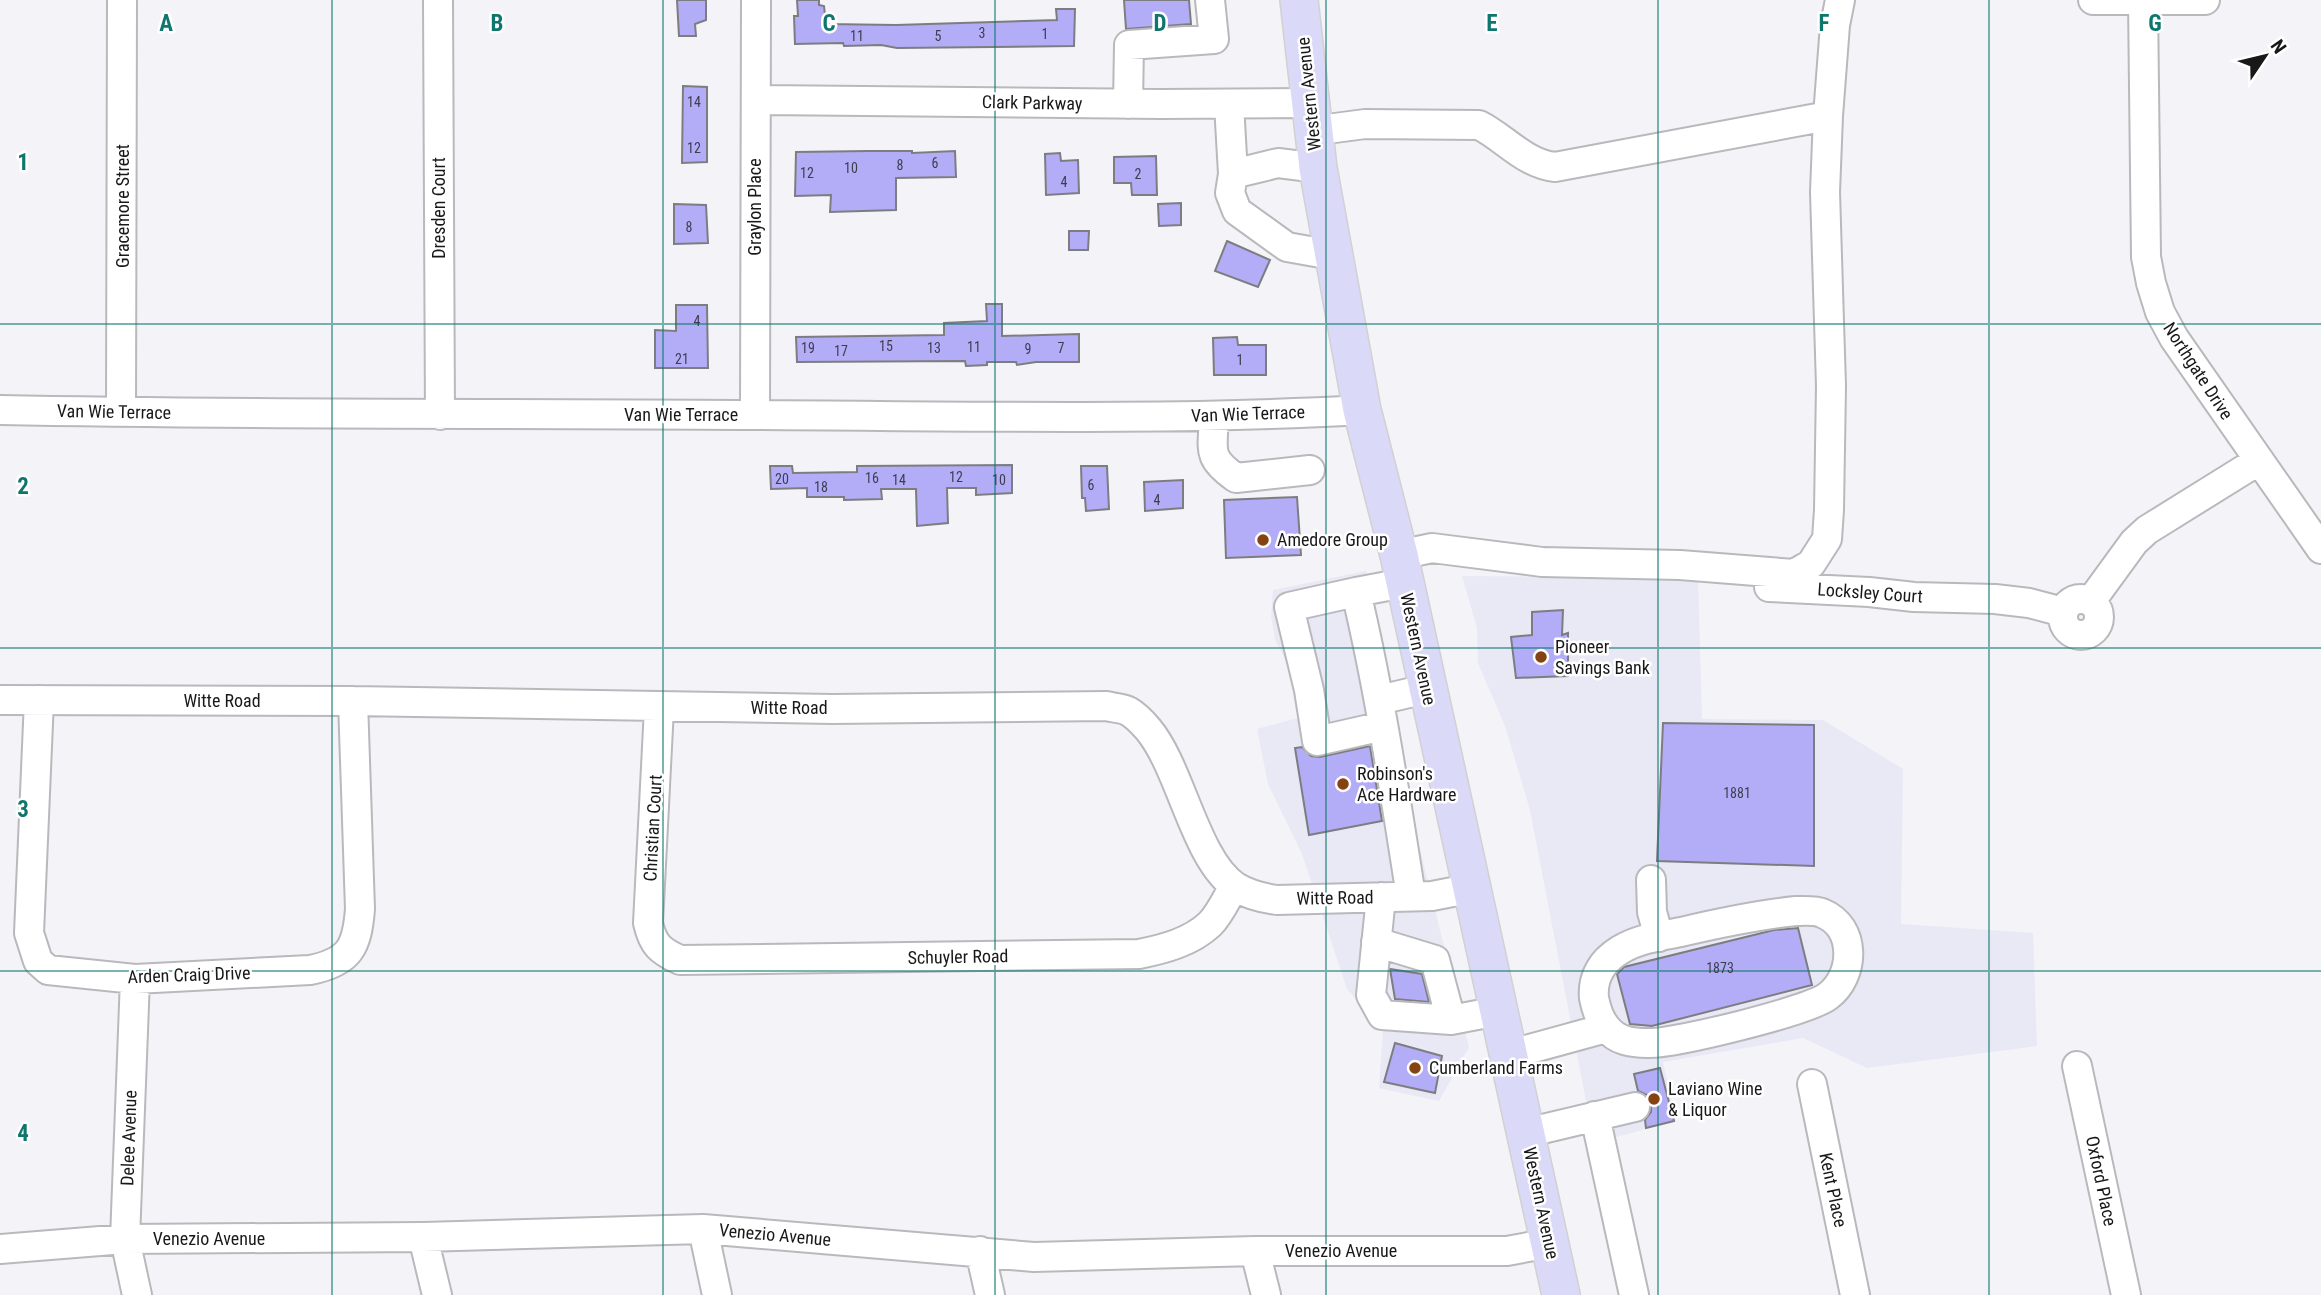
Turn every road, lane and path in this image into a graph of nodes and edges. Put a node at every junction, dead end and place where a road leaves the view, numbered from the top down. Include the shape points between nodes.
1 (122, 0) edge
2 (438, 0) edge
3 (756, 0) edge
4 (1210, 0) edge
5 (1300, 0) edge
6 (1840, 0) edge
7 (2093, 0) edge
8 (2205, 0) edge
9 (2143, 1) edge
10 (756, 100) junction
11 (1128, 104) junction
12 (1229, 104) junction
13 (1828, 116) junction
14 (1311, 117) junction
15 (1318, 168) junction
16 (1233, 174) junction
17 (1332, 255) junction
18 (0, 410) edge
19 (1362, 410) junction
20 (121, 412) junction
21 (440, 415) junction
22 (755, 415) junction
23 (1214, 416) junction
24 (2258, 461) junction
25 (1311, 470) dead end
26 (2321, 549) edge
27 (1680, 565) junction
28 (1401, 569) junction
29 (1356, 592) junction
30 (1426, 689) junction
31 (0, 700) edge
32 (39, 700) junction
33 (353, 701) junction
34 (659, 708) junction
35 (1381, 713) junction
36 (1651, 880) dead end
37 (1234, 886) junction
38 (1473, 888) junction
39 (1381, 897) junction
40 (1411, 897) junction
41 (1659, 937) junction
42 (1376, 942) junction
43 (658, 946) joint
44 (135, 979) junction
45 (1498, 1011) junction
46 (1451, 1020) junction
47 (1606, 1028) junction
48 (1508, 1055) junction
49 (2077, 1066) dead end
50 (1812, 1084) dead end
51 (1635, 1107) dead end
52 (1595, 1116) junction
53 (1526, 1133) junction
54 (703, 1230) junction
55 (423, 1237) junction
56 (125, 1240) junction
57 (1549, 1243) junction
58 (0, 1249) edge
59 (980, 1251) junction
60 (1255, 1251) junction
61 (137, 1295) edge
62 (437, 1295) edge
63 (717, 1295) edge
64 (989, 1295) edge
65 (1266, 1295) edge
66 (1561, 1295) edge
67 (1634, 1295) edge
68 (1855, 1295) edge
69 (2126, 1295) edge

1 - 20 street, Gracemore Street
2 - 21 street, Dresden Court
3 - 10 street, Graylon Place
4 - 11 street via 1214,39 1129,45
5 - 14 main road, Western Avenue
6 - 13 street
7 - 9 street
8 - 9 street
9 - 24 street, Northgate Drive via 2145,232 2151,283 2174,338
10 - 11 street, Clark Parkway
10 - 22 street, Graylon Place
11 - 12 street, Clark Parkway
12 - 14 street, Clark Parkway
12 - 16 street
13 - 14 street, Clark Parkway via 1555,167 1534,163 1479,125 1365,124
13 - 27 street via 1825,192 1831,386 1827,539 1811,564 1794,574
14 - 15 main road, Western Avenue
15 - 16 street via 1279,163
15 - 17 main road, Western Avenue
16 - 17 street via 1230,193 1237,211 1287,247
17 - 19 main road, Western Avenue
18 - 20 street, Van Wie Terrace
19 - 23 street, Van Wie Terrace
19 - 28 main road, Western Avenue
20 - 21 street, Van Wie Terrace
21 - 22 street, Van Wie Terrace
22 - 23 street, Van Wie Terrace
23 - 25 street via 1213,457 1237,478
24 - 26 street, Northgate Drive
24 - 27 street, Locksley Court via 2147,530 2091,601 2074,600 2063,612 2029,603 1714,581
27 - 28 street via 1542,562 1432,548
28 - 29 street
28 - 30 main road, Western Avenue
29 - 35 street
29 - 35 street via 1289,607 1317,741
30 - 35 street
30 - 38 main road, Western Avenue
31 - 32 street, Witte Road
32 - 33 street, Witte Road
32 - 44 street, Arden Craig Drive via 29,933 38,961 48,971
33 - 34 street, Witte Road
33 - 44 street, Arden Craig Drive via 360,909 352,949 331,966 310,970
34 - 37 street, Witte Road via 1107,706 1128,711 1163,751 1207,848
34 - 43 street, Christian Court via 648,923
35 - 40 street
36 - 41 street
37 - 39 street, Witte Road via 1277,900
37 - 43 street, Schuyler Road via 1212,922 1195,935 1139,954 680,960
38 - 40 street, Witte Road
38 - 45 main road, Western Avenue
39 - 40 street, Witte Road
39 - 42 street
41 - 47 street via 1618,951 1603,964 1593,983 1596,1009
41 - 47 street via 1796,911 1822,913 1838,925 1850,945 1847,971 1829,996 1800,1009 1651,1043 1623,1041
42 - 46 street via 1435,960
42 - 46 street via 1371,995 1382,1015
44 - 56 street, Delee Avenue
45 - 46 street
45 - 48 main road, Western Avenue
47 - 48 street
48 - 53 main road, Western Avenue
49 - 69 street, Oxford Place
50 - 68 street, Kent Place
51 - 52 street
52 - 53 street
52 - 67 street
53 - 57 main road, Western Avenue
54 - 55 street, Venezio Avenue
54 - 59 street, Venezio Avenue
54 - 63 street
55 - 56 street, Venezio Avenue
55 - 62 street
56 - 58 street, Venezio Avenue
56 - 61 street, Delee Avenue
57 - 60 street, Venezio Avenue via 1507,1251
57 - 66 main road, Western Avenue
59 - 60 street, Venezio Avenue via 1034,1257
59 - 64 street
60 - 65 street

